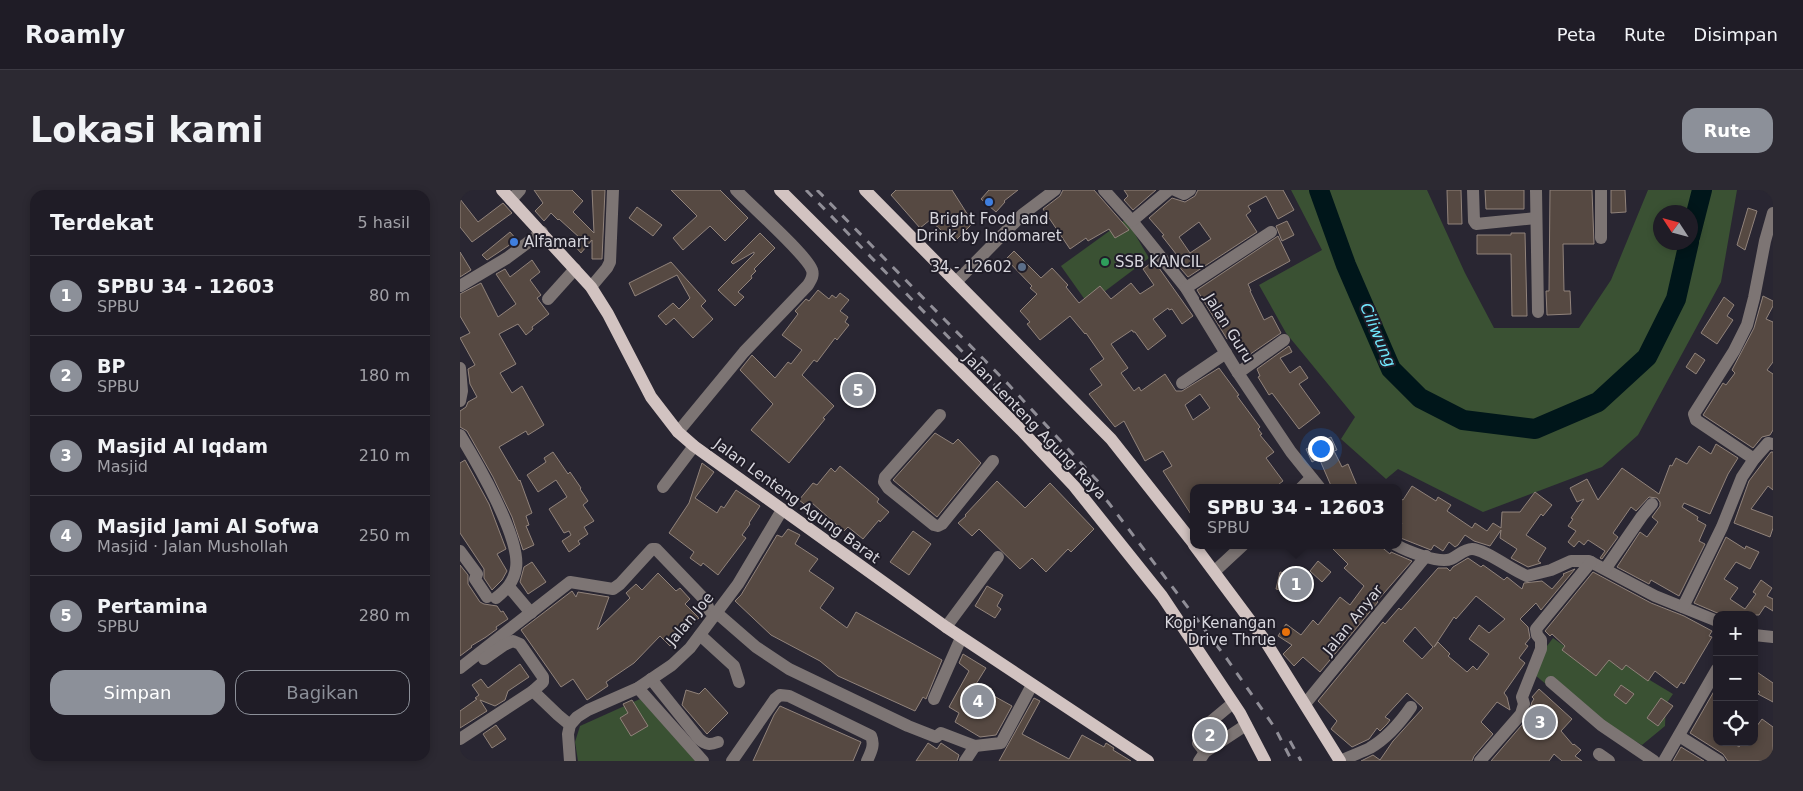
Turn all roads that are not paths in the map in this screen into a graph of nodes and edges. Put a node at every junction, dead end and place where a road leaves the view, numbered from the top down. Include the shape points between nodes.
1 (613, 190) edge
2 (736, 190) edge
3 (780, 190) edge
4 (1055, 190) edge
5 (1104, 190) edge
6 (1169, 190) edge
7 (1175, 190) edge
8 (1190, 190) edge
9 (1473, 190) edge
10 (1536, 190) edge
11 (1601, 190) edge
12 (868, 191) edge
13 (508, 192) edge
14 (1773, 212) edge
15 (1536, 218) junction
16 (1132, 221) junction
17 (542, 232) junction
18 (1271, 232) dead end
19 (1601, 238) dead end
20 (575, 268) junction
21 (956, 282) junction
22 (460, 286) edge
23 (591, 287) junction
24 (1186, 288) junction
25 (548, 300) dead end
26 (1538, 312) dead end
27 (1284, 340) dead end
28 (1226, 353) junction
29 (460, 368) edge
30 (1238, 373) junction
31 (1182, 383) dead end
32 (460, 401) edge
33 (940, 415) dead end
34 (678, 432) junction
35 (460, 435) edge
36 (1771, 444) edge
37 (694, 446) junction
38 (471, 452) junction
39 (1754, 459) junction
40 (460, 460) edge
41 (993, 462) dead end
42 (1311, 478) junction
43 (1305, 484) edge
44 (1316, 484) edge
45 (663, 487) dead end
46 (1652, 504) dead end
47 (782, 510) junction
48 (1190, 540) edge
49 (1402, 547) edge
50 (1197, 549) edge
51 (1239, 549) edge
52 (460, 551) edge
53 (1426, 556) junction
54 (998, 557) dead end
55 (1591, 562) junction
56 (1606, 568) junction
57 (1215, 571) junction
58 (509, 587) junction
59 (1683, 607) junction
60 (531, 613) junction
61 (718, 613) junction
62 (1713, 619) edge
63 (946, 627) junction
64 (700, 635) junction
65 (1758, 635) edge
66 (1773, 637) edge
67 (961, 638) junction
68 (460, 668) edge
69 (460, 675) edge
70 (1713, 676) edge
71 (651, 679) junction
72 (739, 682) dead end
73 (1551, 682) dead end
74 (1032, 685) junction
75 (638, 688) junction
76 (533, 691) junction
77 (934, 699) dead end
78 (1233, 703) junction
79 (1306, 707) junction
80 (1411, 707) dead end
81 (1585, 721) dead end
82 (570, 725) junction
83 (1246, 725) junction
84 (1679, 736) junction
85 (460, 739) edge
86 (718, 742) dead end
87 (976, 745) junction
88 (1202, 757) edge
89 (570, 761) edge
90 (703, 761) edge
91 (732, 761) edge
92 (867, 761) edge
93 (965, 761) edge
94 (1148, 761) edge
95 (1265, 761) edge
96 (1330, 761) edge
97 (1340, 761) edge
98 (1480, 761) edge
99 (1646, 761) edge
100 (1654, 761) edge
101 (1664, 761) edge
102 (1719, 761) edge

1 - 23 street via 610,262
2 - 34 street via 796,250 811,269 813,277 744,352
3 - 78 main road, Jalan Lenteng Agung Raya via 1074,486 1162,596
4 - 21 street via 1024,214
5 - 16 street, Jalan Guru
6 - 16 street
7 - 8 street via 1184,194
9 - 15 street via 1476,224
10 - 15 street
11 - 19 street
12 - 21 main road
13 - 17 main road, Jalan Lenteng Agung Barat
14 - 39 street via 1746,325 1734,351 1694,414 1696,420
15 - 26 street
16 - 24 street, Jalan Guru
17 - 20 main road, Jalan Lenteng Agung Barat
17 - 22 street
18 - 24 street
20 - 23 main road, Jalan Lenteng Agung Barat
20 - 25 street
21 - 48 main road via 1111,439
23 - 34 main road, Jalan Lenteng Agung Barat via 651,397
24 - 28 street, Jalan Guru
27 - 30 street
28 - 30 street, Jalan Guru
28 - 31 street
29 - 32 street
30 - 42 street, Jalan Guru
33 - 41 street via 885,477 888,488 938,526
34 - 37 main road, Jalan Lenteng Agung Barat
35 - 38 street
36 - 39 street
37 - 45 street
37 - 47 main road, Jalan Lenteng Agung Barat
38 - 40 street
38 - 58 street via 506,520 516,567
39 - 59 street via 1742,477
42 - 43 street
42 - 44 street, Jalan Guru
46 - 56 street
47 - 61 street, Jalan Joe
47 - 63 main road, Jalan Lenteng Agung Barat
49 - 53 street
50 - 57 main road
51 - 57 street
52 - 58 street via 477,574 475,579 491,597
53 - 55 street via 1451,559 1471,549 1527,576 1571,561
53 - 79 street, Jalan Anyar
54 - 63 street
55 - 56 street
55 - 98 street via 1536,629 1541,649 1522,697 1521,714
56 - 59 street via 1655,596
57 - 79 main road via 1264,639
58 - 60 street
59 - 62 street
60 - 61 street via 570,582 613,589 648,552 656,549 706,601 709,610
60 - 68 street
61 - 64 street, Jalan Joe
61 - 87 street via 756,647 789,669 908,726 936,737 941,733
63 - 67 main road, Jalan Lenteng Agung Barat
64 - 71 street, Jalan Joe via 672,666
64 - 72 street via 734,666
65 - 66 street
67 - 74 main road, Jalan Lenteng Agung Barat
67 - 77 street
69 - 76 street via 513,641 524,648 543,676 543,682
70 - 84 street
71 - 75 street, Jalan Joe
71 - 86 street via 699,739 710,745
73 - 100 street via 1601,725
74 - 87 street via 1001,743
74 - 94 main road, Jalan Lenteng Agung Barat
75 - 82 street, Jalan Joe via 588,710
75 - 90 street
76 - 82 street
76 - 85 street
78 - 83 main road, Jalan Lenteng Agung Raya
78 - 88 street via 1209,723 1198,743
79 - 96 main road
79 - 97 main road
80 - 97 street via 1386,738
81 - 99 street
82 - 89 street
83 - 88 street
83 - 95 main road, Jalan Lenteng Agung Raya
84 - 101 street
84 - 102 street
87 - 93 street
91 - 92 street via 780,696 789,696 871,736 873,742

